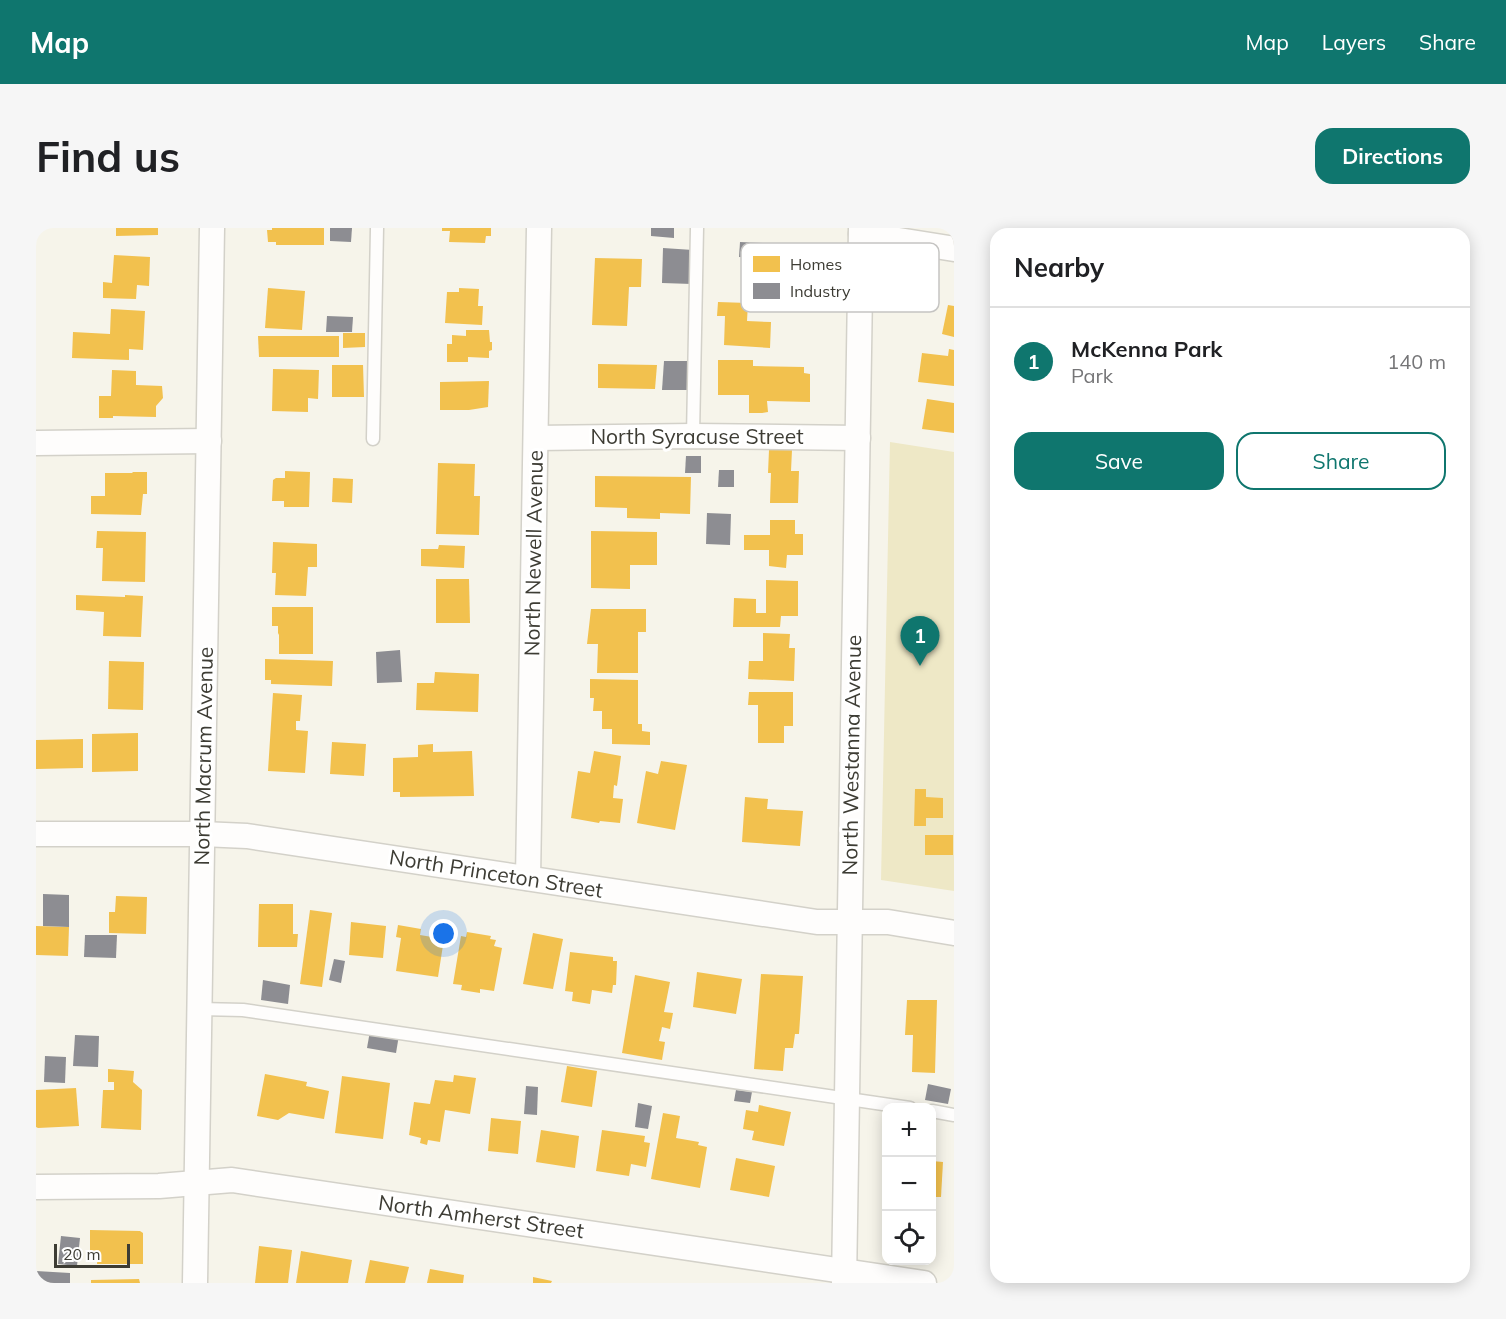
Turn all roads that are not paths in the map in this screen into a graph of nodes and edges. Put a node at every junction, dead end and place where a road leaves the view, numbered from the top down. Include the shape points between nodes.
1 (212, 228) edge
2 (377, 228) edge
3 (540, 228) edge
4 (697, 228) edge
5 (861, 231) edge
6 (923, 243) edge
7 (939, 246) edge
8 (954, 249) edge
9 (860, 312) edge
10 (693, 436) junction
11 (536, 438) junction
12 (858, 438) junction
13 (374, 439) dead end
14 (209, 441) junction
15 (36, 443) edge
16 (36, 834) edge
17 (202, 834) junction
18 (528, 878) junction
19 (849, 922) junction
20 (954, 933) edge
21 (200, 1009) junction
22 (847, 1098) junction
23 (882, 1103) edge
24 (936, 1112) edge
25 (954, 1114) edge
26 (196, 1183) junction
27 (36, 1187) edge
28 (844, 1277) edge
29 (195, 1283) edge
30 (924, 1283) edge

1 - 14 street, North Macrum Avenue
2 - 13 lane
3 - 11 street, North Newell Avenue
4 - 10 lane
5 - 6 street
7 - 8 street
9 - 12 street, North Westanna Avenue
10 - 11 street, North Syracuse Street
10 - 12 street, North Syracuse Street
11 - 18 street, North Newell Avenue
12 - 19 street, North Westanna Avenue
14 - 15 street
14 - 17 street, North Macrum Avenue
16 - 17 street, North Princeton Street
17 - 18 street, North Princeton Street via 247,836
17 - 21 street, North Macrum Avenue
18 - 19 street, North Princeton Street via 817,922
19 - 20 street, North Princeton Street via 888,922
19 - 22 street, North Westanna Avenue
21 - 22 lane via 243,1010
21 - 26 street, North Macrum Avenue
22 - 23 lane
22 - 28 street, North Westanna Avenue
24 - 25 lane
26 - 27 street, North Amherst Street
26 - 28 street, North Amherst Street via 232,1180
26 - 29 street, North Macrum Avenue
28 - 30 street, North Amherst Street

